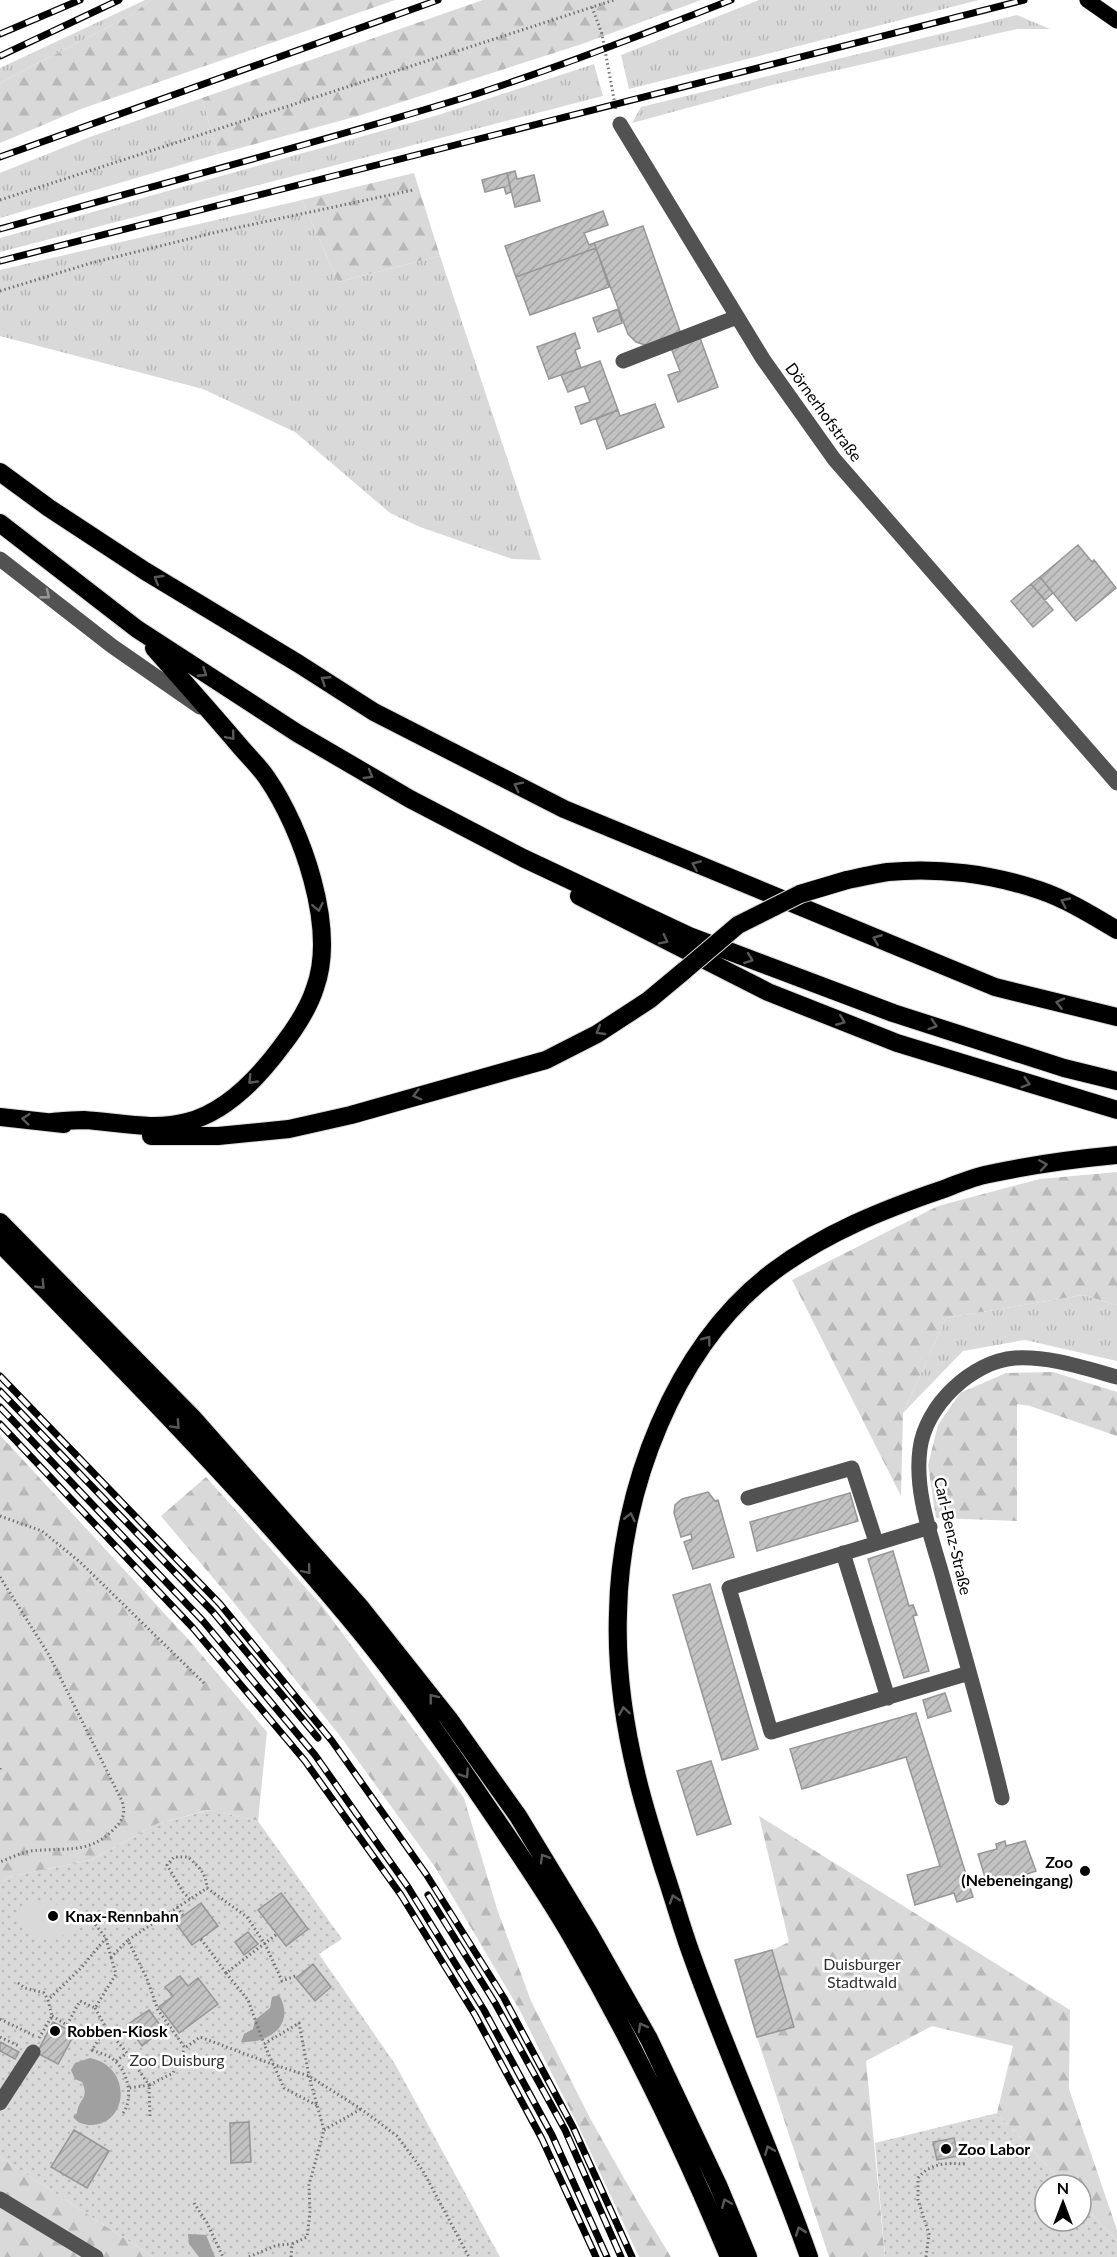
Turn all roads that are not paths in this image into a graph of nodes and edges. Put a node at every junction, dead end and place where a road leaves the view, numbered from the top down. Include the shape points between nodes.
1 (1094, 4) edge
2 (1117, 21) edge
3 (620, 124) road end
4 (737, 317) junction
5 (623, 361) dead end
6 (0, 472) edge
7 (0, 523) edge
8 (0, 559) edge
9 (137, 629) junction
10 (216, 717) junction
11 (1117, 783) edge
12 (523, 858) junction
13 (1117, 930) edge
14 (1117, 1017) edge
15 (1117, 1081) edge
16 (1117, 1110) edge
17 (0, 1117) edge
18 (82, 1124) junction
19 (1117, 1155) edge
20 (0, 1222) edge
21 (0, 1243) edge
22 (1117, 1377) edge
23 (748, 1498) dead end
24 (930, 1527) junction
25 (876, 1542) junction
26 (843, 1553) junction
27 (969, 1673) junction
28 (888, 1698) junction
29 (1002, 1798) dead end
30 (33, 2052) road end
31 (0, 2103) edge
32 (0, 2199) edge
33 (96, 2257) edge
34 (729, 2257) edge
35 (748, 2257) edge
36 (809, 2257) edge

1 - 2 main road
3 - 4 street, Dörnerhofstraße
4 - 5 street
4 - 11 street, Dörnerhofstraße via 834,459
14 -> 6 highway via 995,987 564,809 374,712 145,571
7 - 9 highway
8 -> 10 street via 112,646
9 - 10 highway
9 -> 12 highway via 297,734
10 -> 18 highway via 267,778 299,840 322,927 323,952 316,988 288,1038 247,1085 208,1114 162,1126
12 -> 15 highway via 699,940 893,1013
12 -> 16 highway via 589,903 768,992 897,1043
13 -> 18 highway, bridge via 1040,890 991,877 937,871 888,872 801,894 738,925 685,970 654,1003 546,1060 289,1129 218,1137 151,1136
18 -> 17 highway
36 -> 19 highway via 692,1955 637,1779 622,1698 618,1624 621,1568 633,1506 657,1433 687,1370 733,1309 772,1273 826,1236 853,1223 986,1174
35 -> 20 highway via 649,2039 518,1816 456,1729 361,1608 192,1417
21 -> 34 highway via 263,1520 350,1619 433,1726 572,1937 639,2063
22 - 24 street, Carl-Benz-Straße via 1053,1360 1013,1358 983,1367 947,1392 928,1420 920,1448 919,1481
23 - 25 street via 852,1468
24 - 25 street
24 - 27 street, Carl-Benz-Straße
25 - 26 street
26 - 28 street
26 - 28 street via 729,1588 771,1732
27 - 28 street
27 - 29 street, Carl-Benz-Straße
30 - 31 street
32 - 33 street

